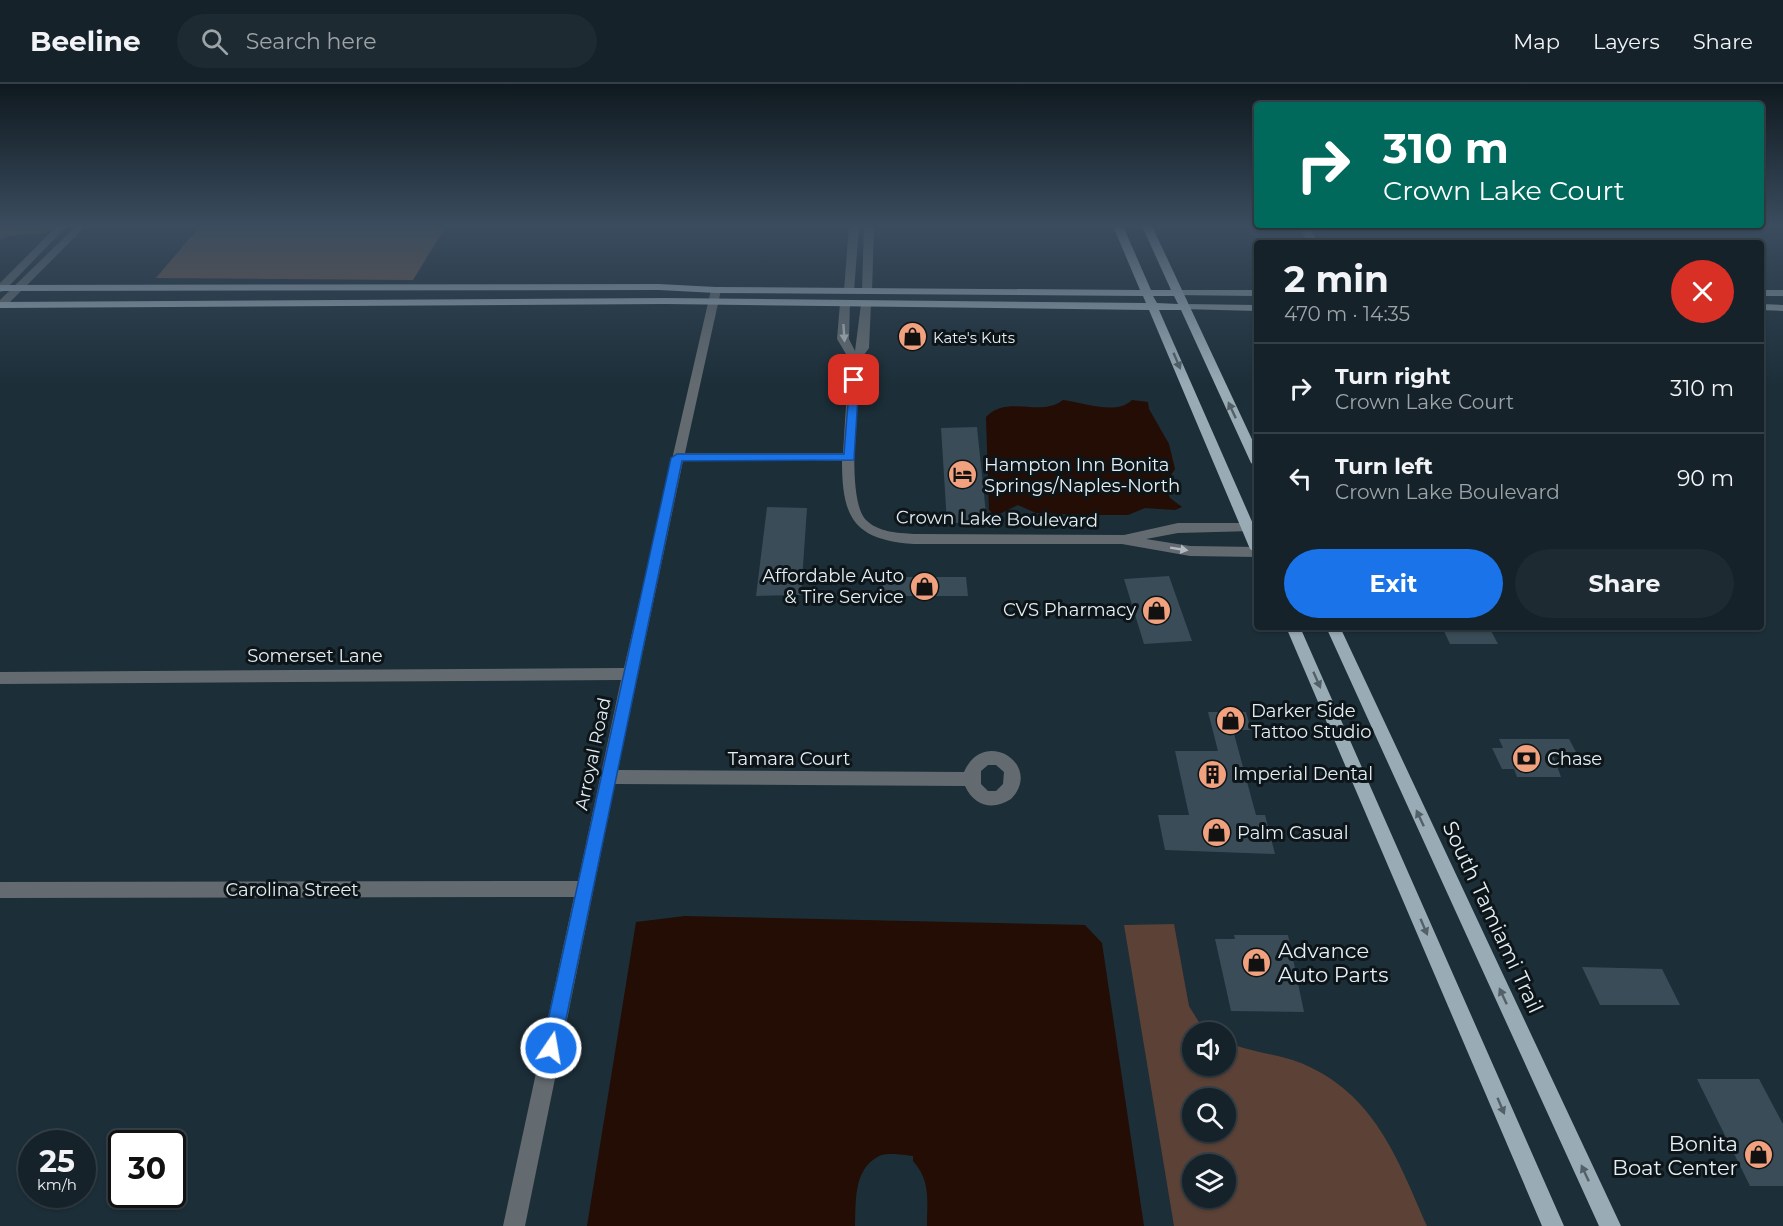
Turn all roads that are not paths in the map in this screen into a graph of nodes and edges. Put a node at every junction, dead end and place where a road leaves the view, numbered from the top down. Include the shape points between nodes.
1 (26, 279) edge
2 (850, 279) edge
3 (867, 279) edge
4 (1141, 279) edge
5 (1172, 279) edge
6 (18, 287) junction
7 (386, 287) junction
8 (1, 288) edge
9 (849, 291) junction
10 (867, 291) junction
11 (1147, 293) junction
12 (1178, 293) junction
13 (1254, 293) edge
14 (1764, 293) edge
15 (1783, 293) edge
16 (715, 296) junction
17 (201, 303) junction
18 (845, 303) junction
19 (866, 304) junction
20 (0, 305) edge
21 (1154, 307) junction
22 (1185, 307) junction
23 (1764, 307) edge
24 (1254, 308) edge
25 (1783, 308) edge
26 (855, 359) junction
27 (1254, 456) edge
28 (850, 457) junction
29 (677, 458) junction
30 (1248, 528) junction
31 (1122, 539) junction
32 (1254, 543) edge
33 (1254, 550) edge
34 (1294, 630) edge
35 (1334, 630) edge
36 (630, 674) junction
37 (0, 678) edge
38 (608, 777) junction
39 (969, 779) dead end
40 (584, 889) junction
41 (1, 893) edge
42 (514, 1226) edge
43 (1553, 1226) edge
44 (1610, 1226) edge

1 - 6 street
2 - 9 street
3 - 10 street
4 - 11 main road
5 - 12 main road
6 - 7 main road
6 - 8 main road
6 - 20 street
7 - 16 main road via 659,287
7 - 17 main road via 356,291 233,292
9 - 10 main road
9 - 16 main road
10 - 11 main road
11 - 12 main road
11 - 21 main road
12 - 13 main road
12 - 22 main road
14 - 15 main road
16 - 17 main road
16 - 18 main road
16 - 29 street, Arroyal Road
17 - 20 main road
18 - 19 main road
18 -> 26 street, Crown Lake Boulevard via 843,339
19 - 21 main road
19 - 26 street, Crown Lake Boulevard via 862,348
21 - 22 main road
21 -> 30 main road
22 - 24 main road
27 -> 22 main road
23 - 25 main road
26 - 28 street, Crown Lake Boulevard
28 - 29 street
28 - 31 street, Crown Lake Boulevard via 851,506 856,518 867,528 882,534 914,539
29 - 36 street, Arroyal Road
30 - 31 street, Crown Lake Boulevard via 1178,528
30 - 32 main road
31 -> 33 street, Crown Lake Boulevard via 1190,551
34 -> 43 main road
44 -> 35 main road, South Tamiami Trail
36 - 37 street, Somerset Lane
36 - 38 street, Arroyal Road
38 - 39 street, Tamara Court
38 - 40 street, Arroyal Road
40 - 41 street, Carolina Street
40 - 42 street, Arroyal Road

